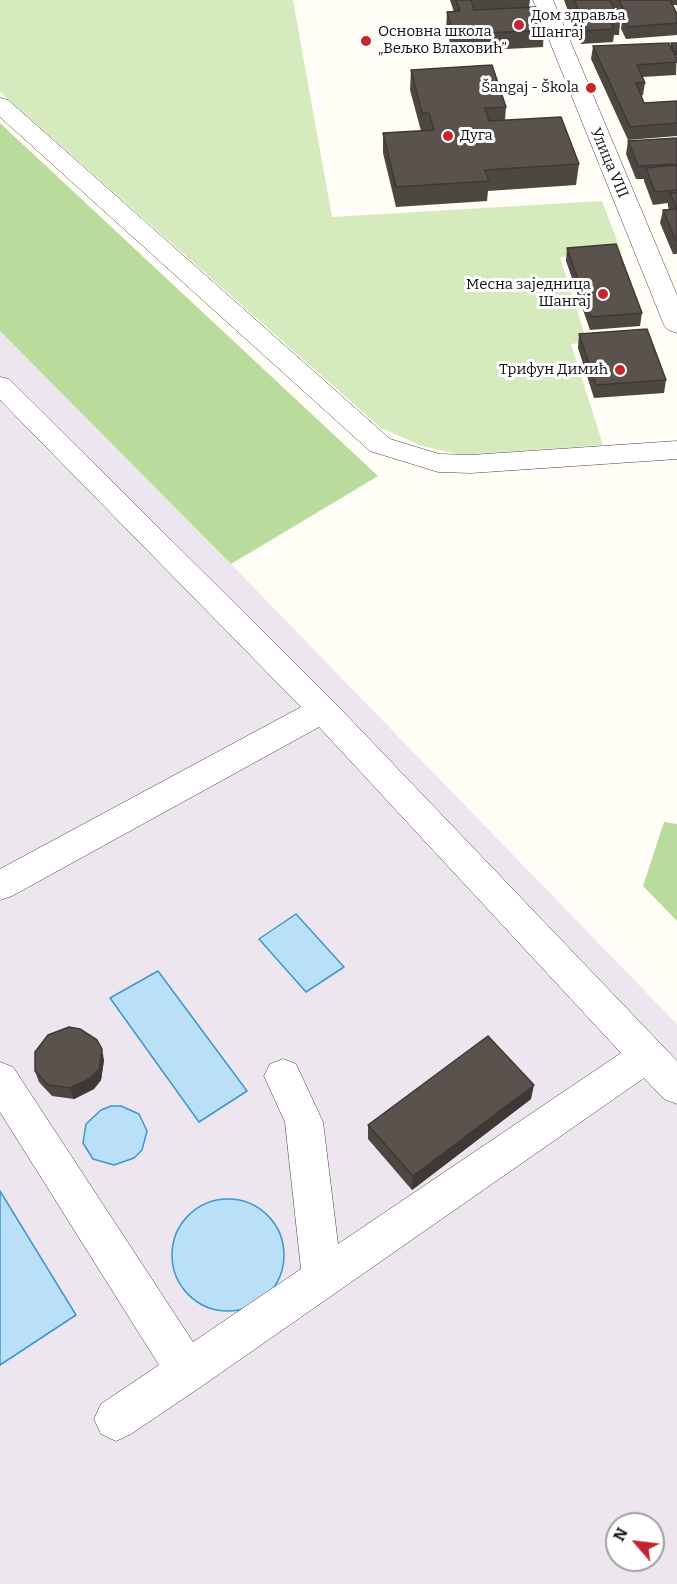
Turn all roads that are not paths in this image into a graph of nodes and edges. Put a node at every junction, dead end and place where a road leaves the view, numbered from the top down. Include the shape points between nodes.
1 (543, 0) edge
2 (586, 51) dead end
3 (563, 52) junction
4 (0, 105) edge
5 (677, 263) edge
6 (652, 265) junction
7 (677, 325) edge
8 (0, 385) edge
9 (677, 450) edge
10 (323, 710) junction
11 (0, 886) edge
12 (648, 1055) junction
13 (283, 1076) dead end
14 (0, 1079) edge
15 (677, 1087) edge
16 (322, 1278) junction
17 (187, 1371) junction
18 (116, 1419) dead end

1 - 3 street, Улица VIII
2 - 3 street
3 - 6 street, Улица VIII via 613,146
4 - 9 street via 380,445 438,463 471,464
5 - 6 street
6 - 7 street, Улица VIII
8 - 10 street
10 - 11 street
10 - 12 street
12 - 15 street
12 - 16 street
13 - 16 street via 304,1122
14 - 17 street
16 - 17 street
17 - 18 street

